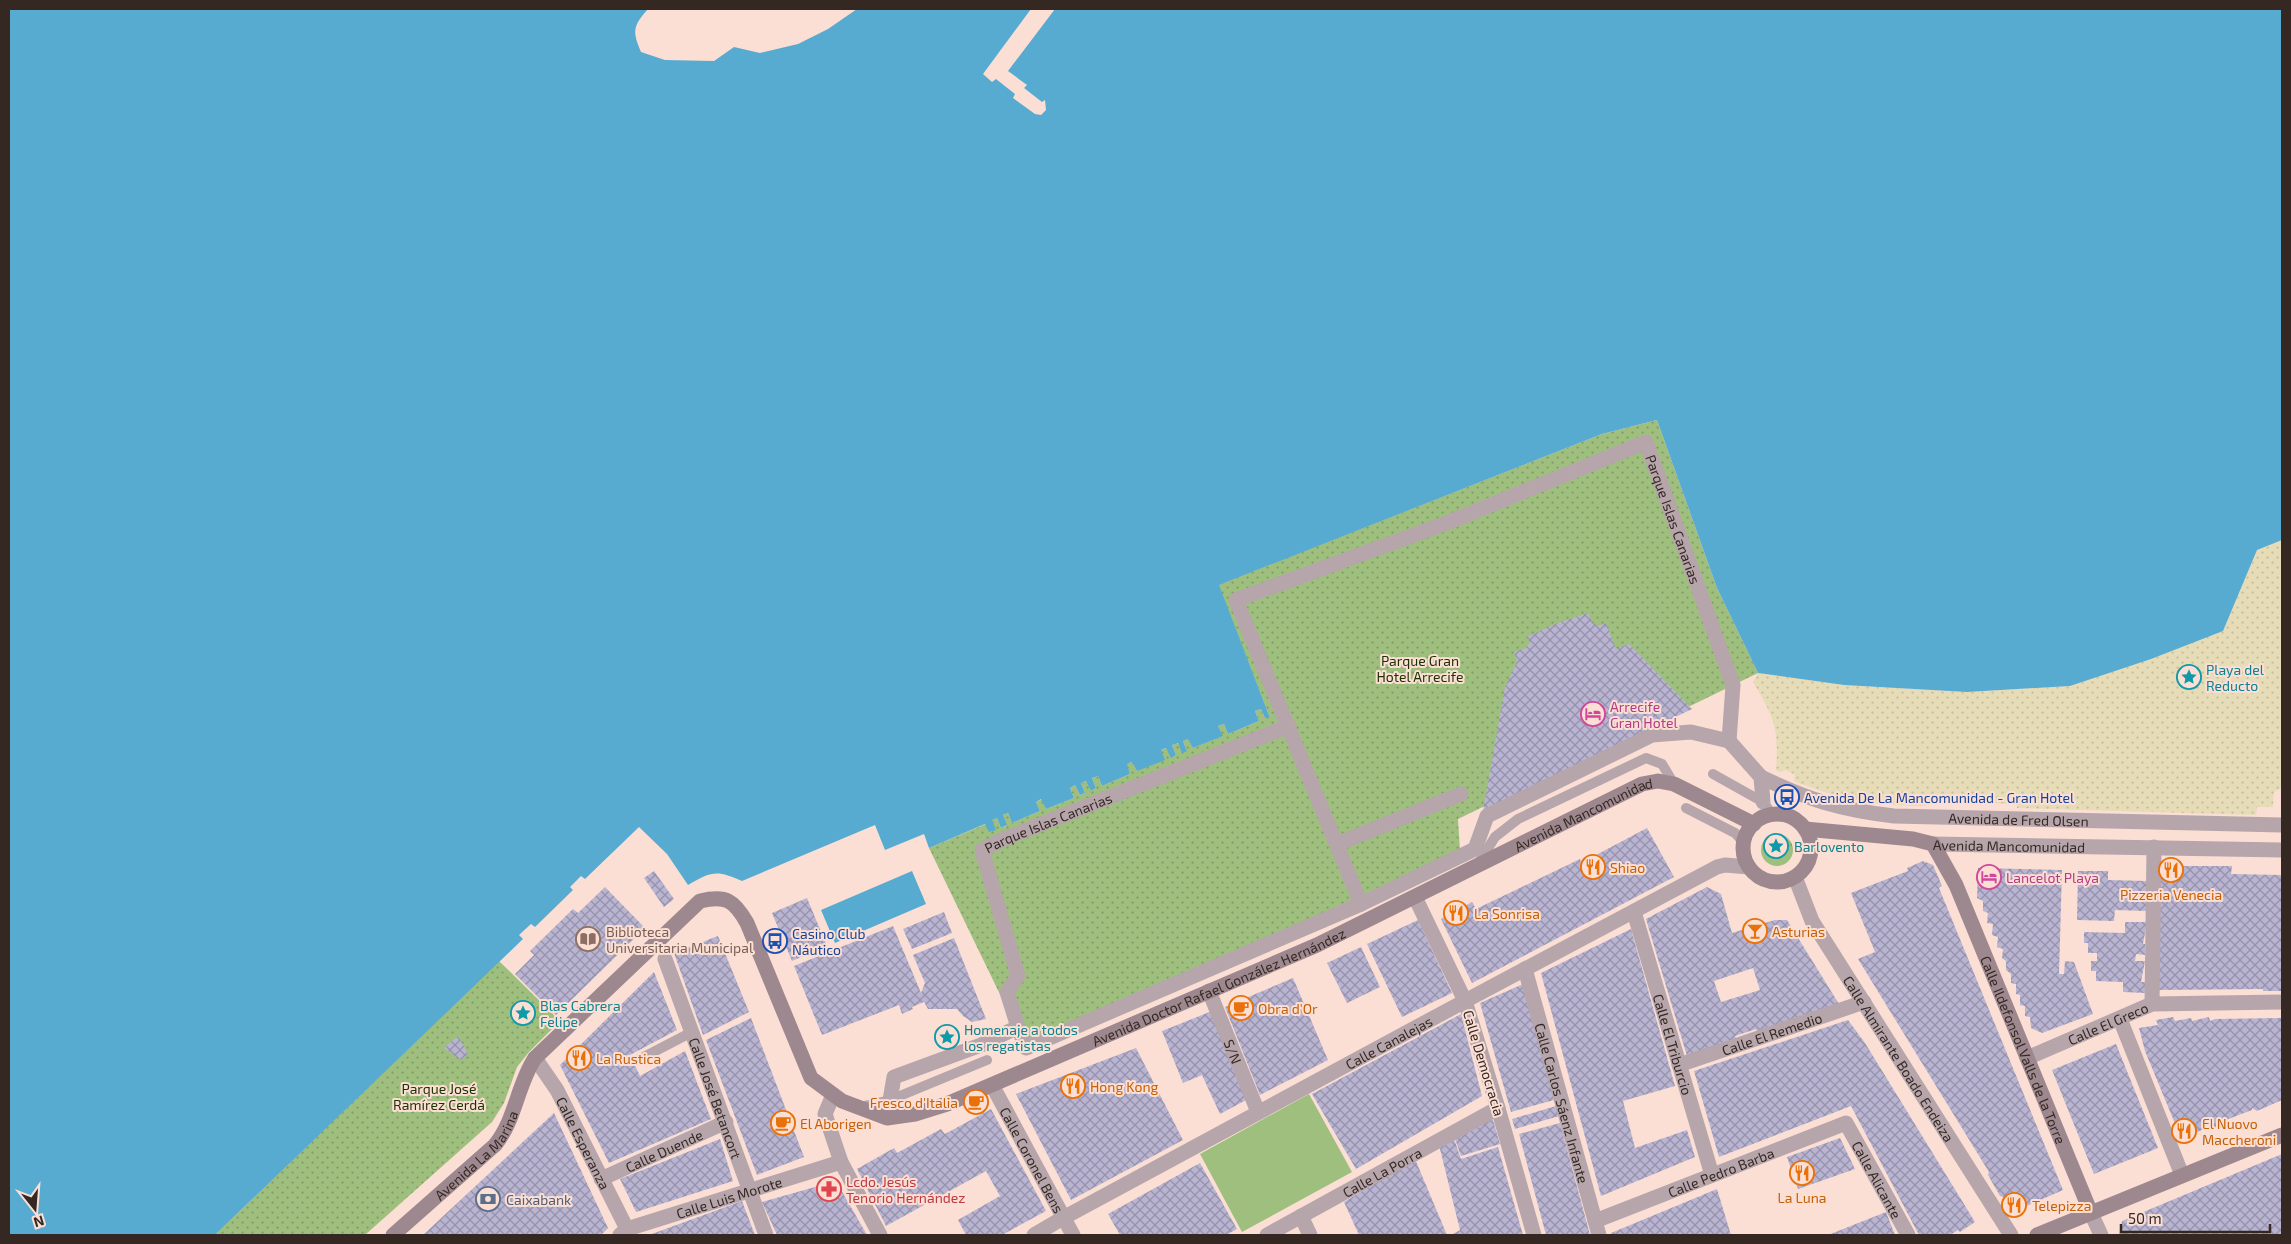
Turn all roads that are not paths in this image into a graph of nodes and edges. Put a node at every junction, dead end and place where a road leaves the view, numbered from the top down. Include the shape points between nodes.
1 (1288, 726) junction
2 (1729, 742) junction
3 (1713, 774) dead end
4 (1761, 777) junction
5 (1674, 784) junction
6 (1461, 794) dead end
7 (1763, 802) junction
8 (1686, 808) dead end
9 (1773, 815) junction
10 (1754, 824) junction
11 (2282, 825) edge
12 (1805, 828) junction
13 (1744, 843) junction
14 (1337, 844) junction
15 (1933, 844) junction
16 (2154, 847) junction
17 (2282, 850) edge
18 (1476, 866) junction
19 (1749, 867) junction
20 (1795, 877) junction
21 (1415, 897) junction
22 (1362, 904) junction
23 (1634, 912) junction
24 (666, 959) dead end
25 (1525, 969) junction
26 (1209, 991) junction
27 (1464, 1000) junction
28 (1864, 1002) junction
29 (2282, 1002) edge
30 (2152, 1004) junction
31 (2120, 1019) junction
32 (1018, 1027) junction
33 (692, 1032) junction
34 (535, 1058) junction
35 (2027, 1058) junction
36 (638, 1060) dead end
37 (987, 1060) dead end
38 (1678, 1064) junction
39 (992, 1085) junction
40 (832, 1095) junction
41 (890, 1100) junction
42 (855, 1106) junction
43 (1498, 1108) junction
44 (1258, 1112) junction
45 (726, 1122) junction
46 (1846, 1123) joint
47 (2282, 1135) edge
48 (841, 1162) junction
49 (2182, 1175) junction
50 (1712, 1176) junction
51 (601, 1179) junction
52 (750, 1191) junction
53 (2091, 1212) junction
54 (1301, 1216) junction
55 (1063, 1218) junction
56 (1597, 1228) edge
57 (624, 1232) edge
58 (393, 1235) edge
59 (766, 1235) edge
60 (880, 1235) edge
61 (1034, 1235) edge
62 (1073, 1235) edge
63 (1267, 1235) edge
64 (1310, 1235) edge
65 (1534, 1235) edge
66 (1908, 1235) edge
67 (2011, 1235) edge
68 (2037, 1235) edge
69 (2101, 1235) edge

1 - 2 street, Parque Islas Canarias via 1236,600 1444,524 1646,442 1733,685
1 - 14 street, Parque Islas Canarias
1 - 32 street, Parque Islas Canarias via 982,850 1018,976 1007,992
2 - 4 street
2 - 22 street, Parque Islas Canarias via 1691,732 1652,734 1487,816 1475,848
3 - 7 lane
4 - 7 street
4 - 11 street, Avenida de Fred Olsen via 1826,804 1894,816
5 - 10 main road, Avenida Mancomunidad
5 - 18 main road, Avenida Mancomunidad via 1658,781 1642,784
5 - 18 lane via 1662,764 1646,758 1518,819 1495,837
6 - 14 street
7 - 9 lane
8 - 13 lane via 1736,833
9 - 10 main road
9 - 12 main road via 1797,820
10 - 13 main road
12 - 15 main road, Avenida Mancomunidad
12 - 20 main road via 1810,839 1809,859
13 - 19 main road
14 - 22 street, Parque Islas Canarias
15 - 16 street, Avenida Mancomunidad
15 - 35 main road, Calle Ildefonsol Valls de la Torre via 1956,885
16 - 17 street, Avenida Mancomunidad
16 - 30 street
18 - 21 main road, Avenida Mancomunidad
19 - 20 main road via 1766,880 1784,881
19 - 23 street, Calle Canalejas via 1717,867
20 - 28 street, Calle Almirante Boado Endeiza via 1812,921
21 - 26 main road, Avenida Doctor Rafael González Hernández via 1317,945
21 - 27 street, Calle Democracia
22 - 32 street, Parque Islas Canarias via 1026,1048
23 - 25 street, Calle Canalejas
23 - 38 street, Calle El Triburcio
24 - 33 street, Calle José Betancort
25 - 27 street, Calle Canalejas
25 - 56 street, Calle Carlos Sáenz Infante
26 - 39 main road, Avenida Doctor Rafael González Hernández
26 - 44 street, S/N
27 - 43 street, Calle Democracia
27 - 44 street, Calle Canalejas
28 - 38 street, Calle El Remedio
28 - 67 street, Calle Almirante Boado Endeiza
29 - 30 street, Calle El Greco
30 - 31 street, Calle El Greco
31 - 35 street, Calle El Greco
31 - 49 street
32 - 41 street via 981,1045 894,1077
33 - 36 lane
33 - 45 street, Calle José Betancort
34 - 40 main road, Avenida Doctor Rafael González Hernández via 700,901 716,897 730,901 740,910 811,1078
34 - 51 street, Calle Esperanza via 557,1090
34 - 58 main road, Avenida La Marina via 522,1080 506,1132
35 - 53 main road, Calle Ildefonsol Valls de la Torre
37 - 41 lane
38 - 50 street, Calle El Triburcio
39 - 42 main road, Avenida Doctor Rafael González Hernández via 916,1114 887,1118
39 - 55 street, Calle Coronel Bens
40 - 42 main road, Avenida Doctor Rafael González Hernández
40 - 48 street via 825,1114
41 - 42 lane
43 - 54 street, Calle La Porra
43 - 65 street, Calle Democracia
44 - 55 street, Calle Canalejas
45 - 51 street, Calle Duende
45 - 52 street, Calle José Betancort
46 - 50 street, Calle Pedro Barba
46 - 66 street, Calle Alicante
47 - 49 main road
48 - 52 street, Calle Luis Morote
48 - 60 street
49 - 53 main road
50 - 56 street, Calle Pedro Barba
51 - 57 street, Calle Esperanza
52 - 57 street, Calle Luis Morote
52 - 59 street, Calle José Betancort
53 - 68 main road
53 - 69 street
54 - 63 street, Calle La Porra
54 - 64 street
55 - 61 street, Calle Canalejas
55 - 62 street, Calle Coronel Bens

